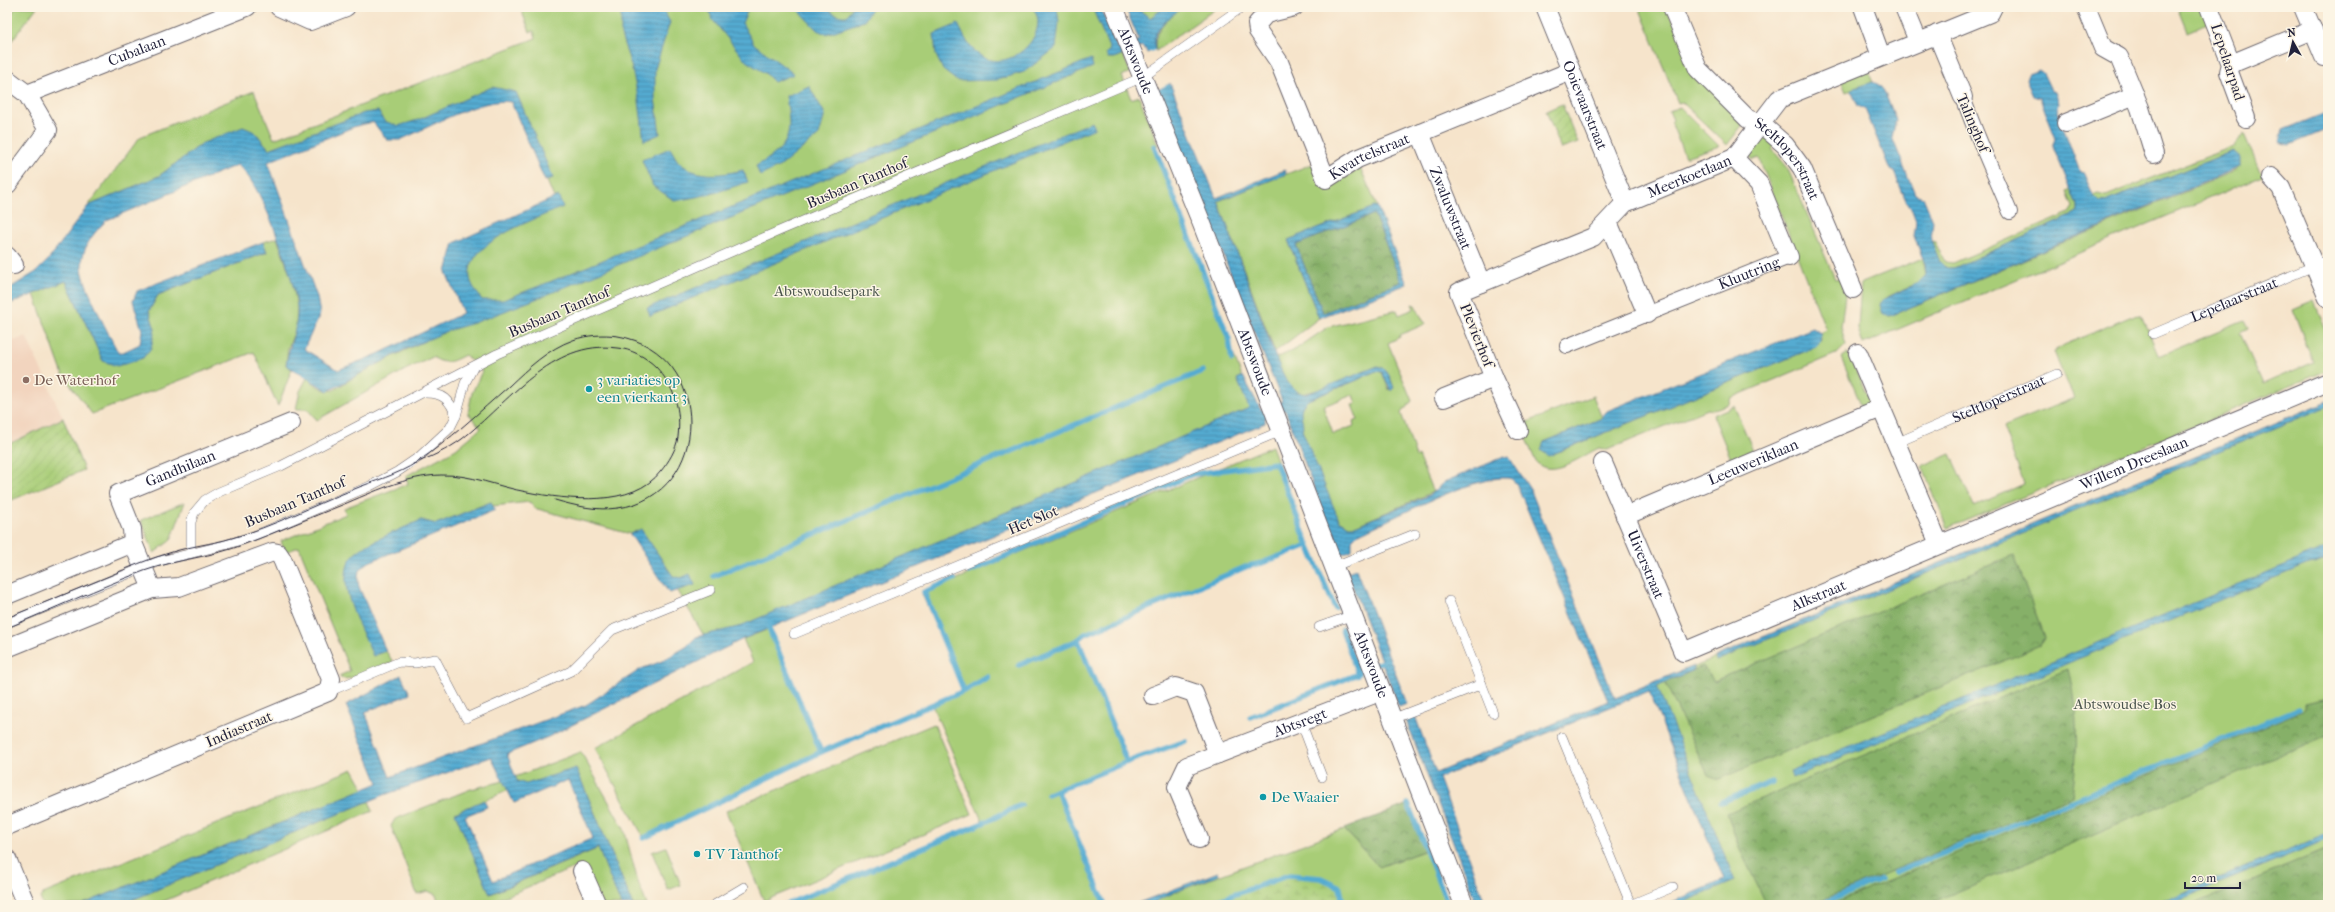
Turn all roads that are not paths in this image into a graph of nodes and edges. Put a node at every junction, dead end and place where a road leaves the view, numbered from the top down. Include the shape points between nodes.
1 (247, 7) edge
2 (279, 7) edge
3 (346, 7) edge
4 (1114, 7) edge
5 (1242, 7) edge
6 (1294, 7) edge
7 (1545, 7) edge
8 (1672, 7) edge
9 (1863, 7) edge
10 (1904, 7) edge
11 (1993, 7) edge
12 (2086, 7) edge
13 (2209, 7) edge
14 (2303, 7) edge
15 (2312, 30) junction
16 (1937, 34) junction
17 (1918, 41) junction
18 (1881, 56) junction
19 (2324, 57) dead end
20 (2231, 64) junction
21 (1571, 71) junction
22 (1147, 75) junction
23 (7, 79) edge
24 (27, 94) junction
25 (2135, 95) junction
26 (1963, 97) joint
27 (2246, 118) dead end
28 (2066, 123) dead end
29 (1761, 124) junction
30 (1420, 133) junction
31 (2154, 154) dead end
32 (1734, 158) junction
33 (2271, 177) dead end
34 (7, 185) edge
35 (1625, 203) junction
36 (2010, 212) dead end
37 (1608, 222) junction
38 (1789, 257) joint
39 (2321, 263) edge
40 (1481, 283) junction
41 (1853, 289) dead end
42 (1459, 292) joint
43 (2328, 298) edge
44 (1647, 314) junction
45 (2153, 334) dead end
46 (1567, 346) dead end
47 (1858, 353) dead end
48 (473, 368) junction
49 (2057, 374) dead end
50 (1494, 378) junction
51 (2328, 382) edge
52 (424, 393) junction
53 (1444, 398) dead end
54 (1881, 408) junction
55 (456, 416) junction
56 (291, 423) dead end
57 (1279, 425) junction
58 (1518, 430) dead end
59 (1896, 443) junction
60 (1602, 463) dead end
61 (1625, 516) junction
62 (1415, 534) dead end
63 (133, 543) junction
64 (1939, 544) junction
65 (191, 553) junction
66 (1335, 566) junction
67 (143, 567) junction
68 (152, 590) junction
69 (711, 590) dead end
70 (7, 595) edge
71 (1449, 601) dead end
72 (1354, 615) junction
73 (7, 623) edge
74 (1319, 628) dead end
75 (794, 634) dead end
76 (1697, 646) joint
77 (7, 648) edge
78 (1482, 684) junction
79 (1382, 691) junction
80 (328, 692) junction
81 (1153, 696) dead end
82 (1493, 713) dead end
83 (1392, 719) junction
84 (1301, 722) junction
85 (1562, 737) dead end
86 (1218, 754) junction
87 (1322, 776) dead end
88 (7, 826) edge
89 (1199, 839) dead end
90 (7, 859) edge
91 (582, 871) dead end
92 (744, 887) dead end
93 (1673, 887) dead end
94 (26, 905) edge
95 (597, 905) edge
96 (714, 905) edge
97 (1464, 905) edge
98 (1631, 905) edge

1 - 24 street, Cubalaan
2 - 3 street via 310,21
4 - 22 street, Abtswoude via 1130,47
5 - 22 lane, Busbaan Tanthof
6 - 30 street, Kwartelstraat via 1266,14 1257,24 1258,31 1279,62 1326,179 1357,159
7 - 21 street, Ooievaarstraat
8 - 29 street, Steltloperstraat via 1698,69 1748,119
9 - 18 street
10 - 17 street
11 - 16 street, Meerkoetlaan via 1990,13
12 - 25 street via 2103,48 2119,57
13 - 20 street, Lepelaarpad
14 - 15 street
15 - 19 street
15 - 20 street
16 - 17 street, Meerkoetlaan
16 - 26 street, Talinghof
17 - 18 street, Meerkoetlaan
18 - 29 street, Meerkoetlaan via 1779,99
20 - 27 street, Lepelaarpad via 2229,72
21 - 30 street, Kwartelstraat
21 - 35 street, Ooievaarstraat
22 - 48 lane, Busbaan Tanthof via 772,234 496,354
22 - 57 street, Abtswoude
23 - 24 street
24 - 34 street via 48,130
25 - 28 street
25 - 31 street
26 - 36 street, Talinghof via 1974,130
29 - 32 street, Meerkoetlaan
29 - 41 street, Steltloperstraat via 1785,145 1802,168
30 - 40 street, Zwaluwstraat
32 - 35 street, Meerkoetlaan
32 - 38 street, Kluutring via 1759,184
33 - 39 street via 2281,188
35 - 37 street, Meerkoetlaan
37 - 40 street, Meerkoetlaan via 1593,237
37 - 44 street
38 - 44 street, Kluutring
39 - 43 street
39 - 45 lane, Lepelaarstraat
40 - 42 street, Meerkoetlaan
42 - 50 street, Plevierhof
44 - 46 street, Kluutring
47 - 54 street
48 - 52 lane, Busbaan Tanthof
48 - 55 lane, Busbaan Tanthof via 465,383
49 - 59 lane, Steltloperstraat
50 - 53 street, Plevierhof
50 - 58 street, Plevierhof
51 - 64 street, Willem Dreeslaan
52 - 55 lane via 446,397 451,402
52 - 65 lane, Busbaan Tanthof via 282,466 205,500 198,506 191,522
54 - 59 street
54 - 61 street, Leeuweriklaan
55 - 65 lane, Busbaan Tanthof via 441,439 419,456 370,486 241,540
56 - 63 street, Gandhilaan via 118,494 132,529
57 - 66 street, Abtswoude
57 - 75 lane, Het Slot
59 - 64 street
60 - 61 street, Uiverstraat
61 - 76 street, Uiverstraat via 1683,652
62 - 66 lane
63 - 67 street, Gandhilaan
63 - 70 street
64 - 76 street, Alkstraat
65 - 67 lane, Busbaan Tanthof
66 - 72 street, Abtswoude
67 - 68 street, Gandhilaan
67 - 73 lane, Busbaan Tanthof
68 - 77 street
68 - 80 street via 179,587 273,552 278,554 329,671 331,679
69 - 80 lane via 612,630 571,671 466,718 435,659 415,663 399,662
71 - 78 lane
72 - 74 lane
72 - 79 street, Abtswoude
78 - 82 lane
78 - 83 lane
79 - 83 street, Abtswoude
79 - 84 street, Abtsregt
80 - 88 street, Indiastraat
81 - 86 street via 1176,687 1194,693
83 - 97 street, Abtswoude
84 - 86 street, Abtsregt
84 - 87 lane
85 - 98 lane
86 - 89 street, Abtsregt via 1187,766 1177,787
90 - 94 street
91 - 95 street
92 - 96 lane
93 - 98 lane

